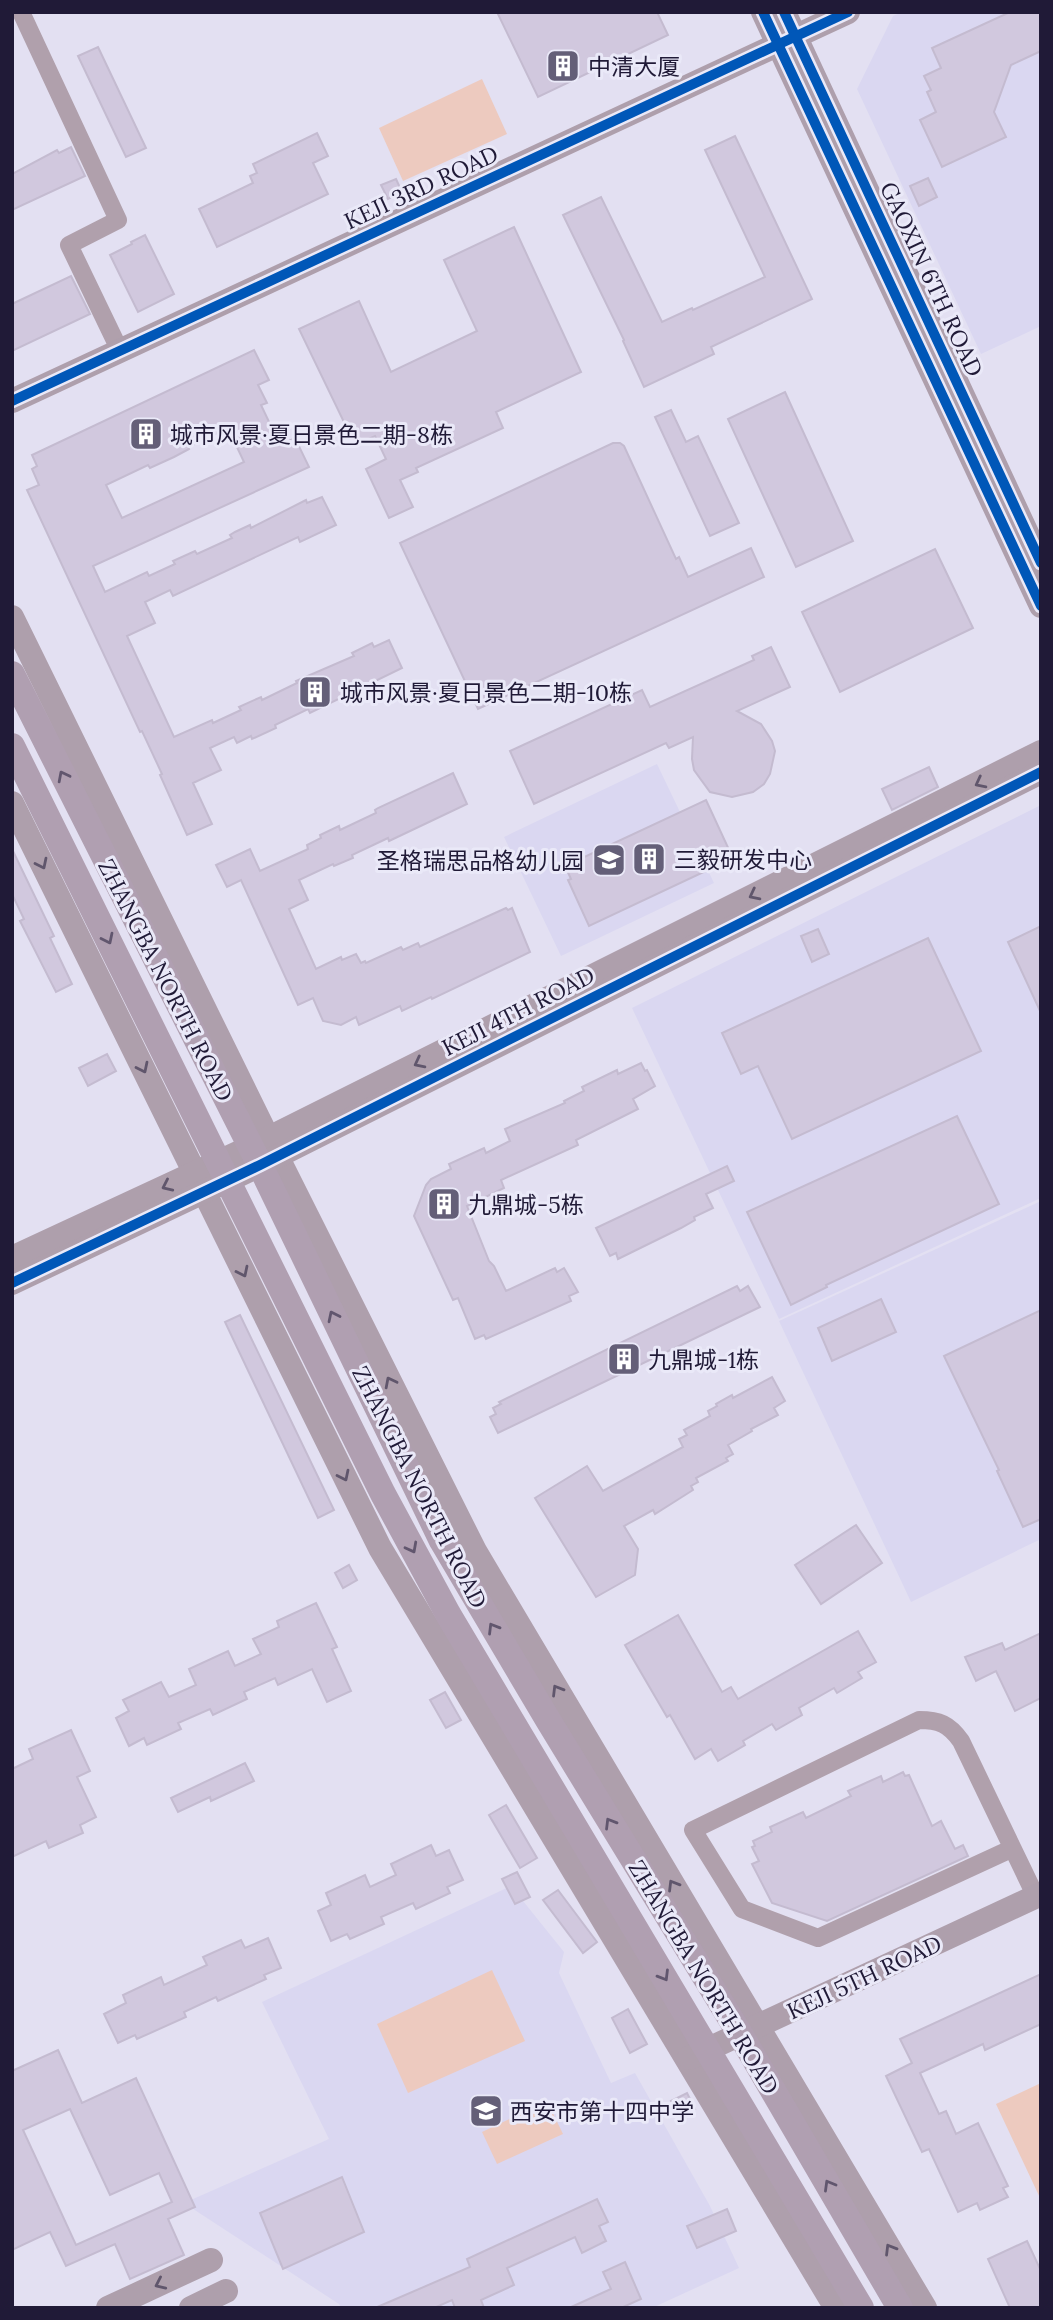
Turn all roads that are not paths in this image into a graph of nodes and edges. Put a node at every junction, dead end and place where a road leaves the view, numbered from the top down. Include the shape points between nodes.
1 (21, 12) edge
2 (763, 12) edge
3 (784, 12) edge
4 (848, 12) edge
5 (787, 40) junction
6 (120, 351) junction
7 (12, 401) edge
8 (1041, 563) edge
9 (1041, 606) edge
10 (12, 617) edge
11 (12, 674) edge
12 (12, 746) edge
13 (1041, 752) edge
14 (1041, 772) edge
15 (12, 803) edge
16 (264, 1151) junction
17 (211, 1177) junction
18 (12, 1258) edge
19 (12, 1283) edge
20 (1011, 1849) junction
21 (1038, 1896) edge
22 (748, 2030) junction
23 (698, 2054) junction
24 (211, 2260) dead end
25 (226, 2291) dead end
26 (108, 2308) edge
27 (191, 2308) edge
28 (836, 2308) edge
29 (861, 2308) edge
30 (900, 2308) edge
31 (925, 2308) edge

1 - 6 street via 118,220 69,245
2 - 5 street, GAOXIN 6TH ROAD
3 - 5 street, GAOXIN 6TH ROAD
4 - 5 street, KEJI 3RD ROAD
5 - 6 street, KEJI 3RD ROAD
5 - 8 street, GAOXIN 6TH ROAD
5 - 9 street, GAOXIN 6TH ROAD
6 - 7 street, KEJI 3RD ROAD
10 - 16 street
16 -> 11 main road, ZHANGBA NORTH ROAD
12 -> 17 main road, ZHANGBA NORTH ROAD
13 -> 16 street, KEJI 4TH ROAD
14 - 16 street, KEJI 4TH ROAD
15 -> 17 street
16 - 17 street, KEJI 4TH ROAD
22 -> 16 main road, ZHANGBA NORTH ROAD via 555,1732 442,1541
17 -> 18 street, KEJI 4TH ROAD
17 - 19 street, KEJI 4TH ROAD
17 -> 23 main road, ZHANGBA NORTH ROAD via 448,1614
20 - 20 street via 961,1741 951,1728 936,1720 919,1720 693,1830 742,1909 818,1938
20 - 21 street
21 - 22 street, KEJI 5TH ROAD
22 - 23 street, KEJI 5TH ROAD
30 -> 22 main road, ZHANGBA NORTH ROAD
31 -> 22 street
23 - 28 street
23 - 29 main road, ZHANGBA NORTH ROAD
24 -> 26 street
25 - 27 street

